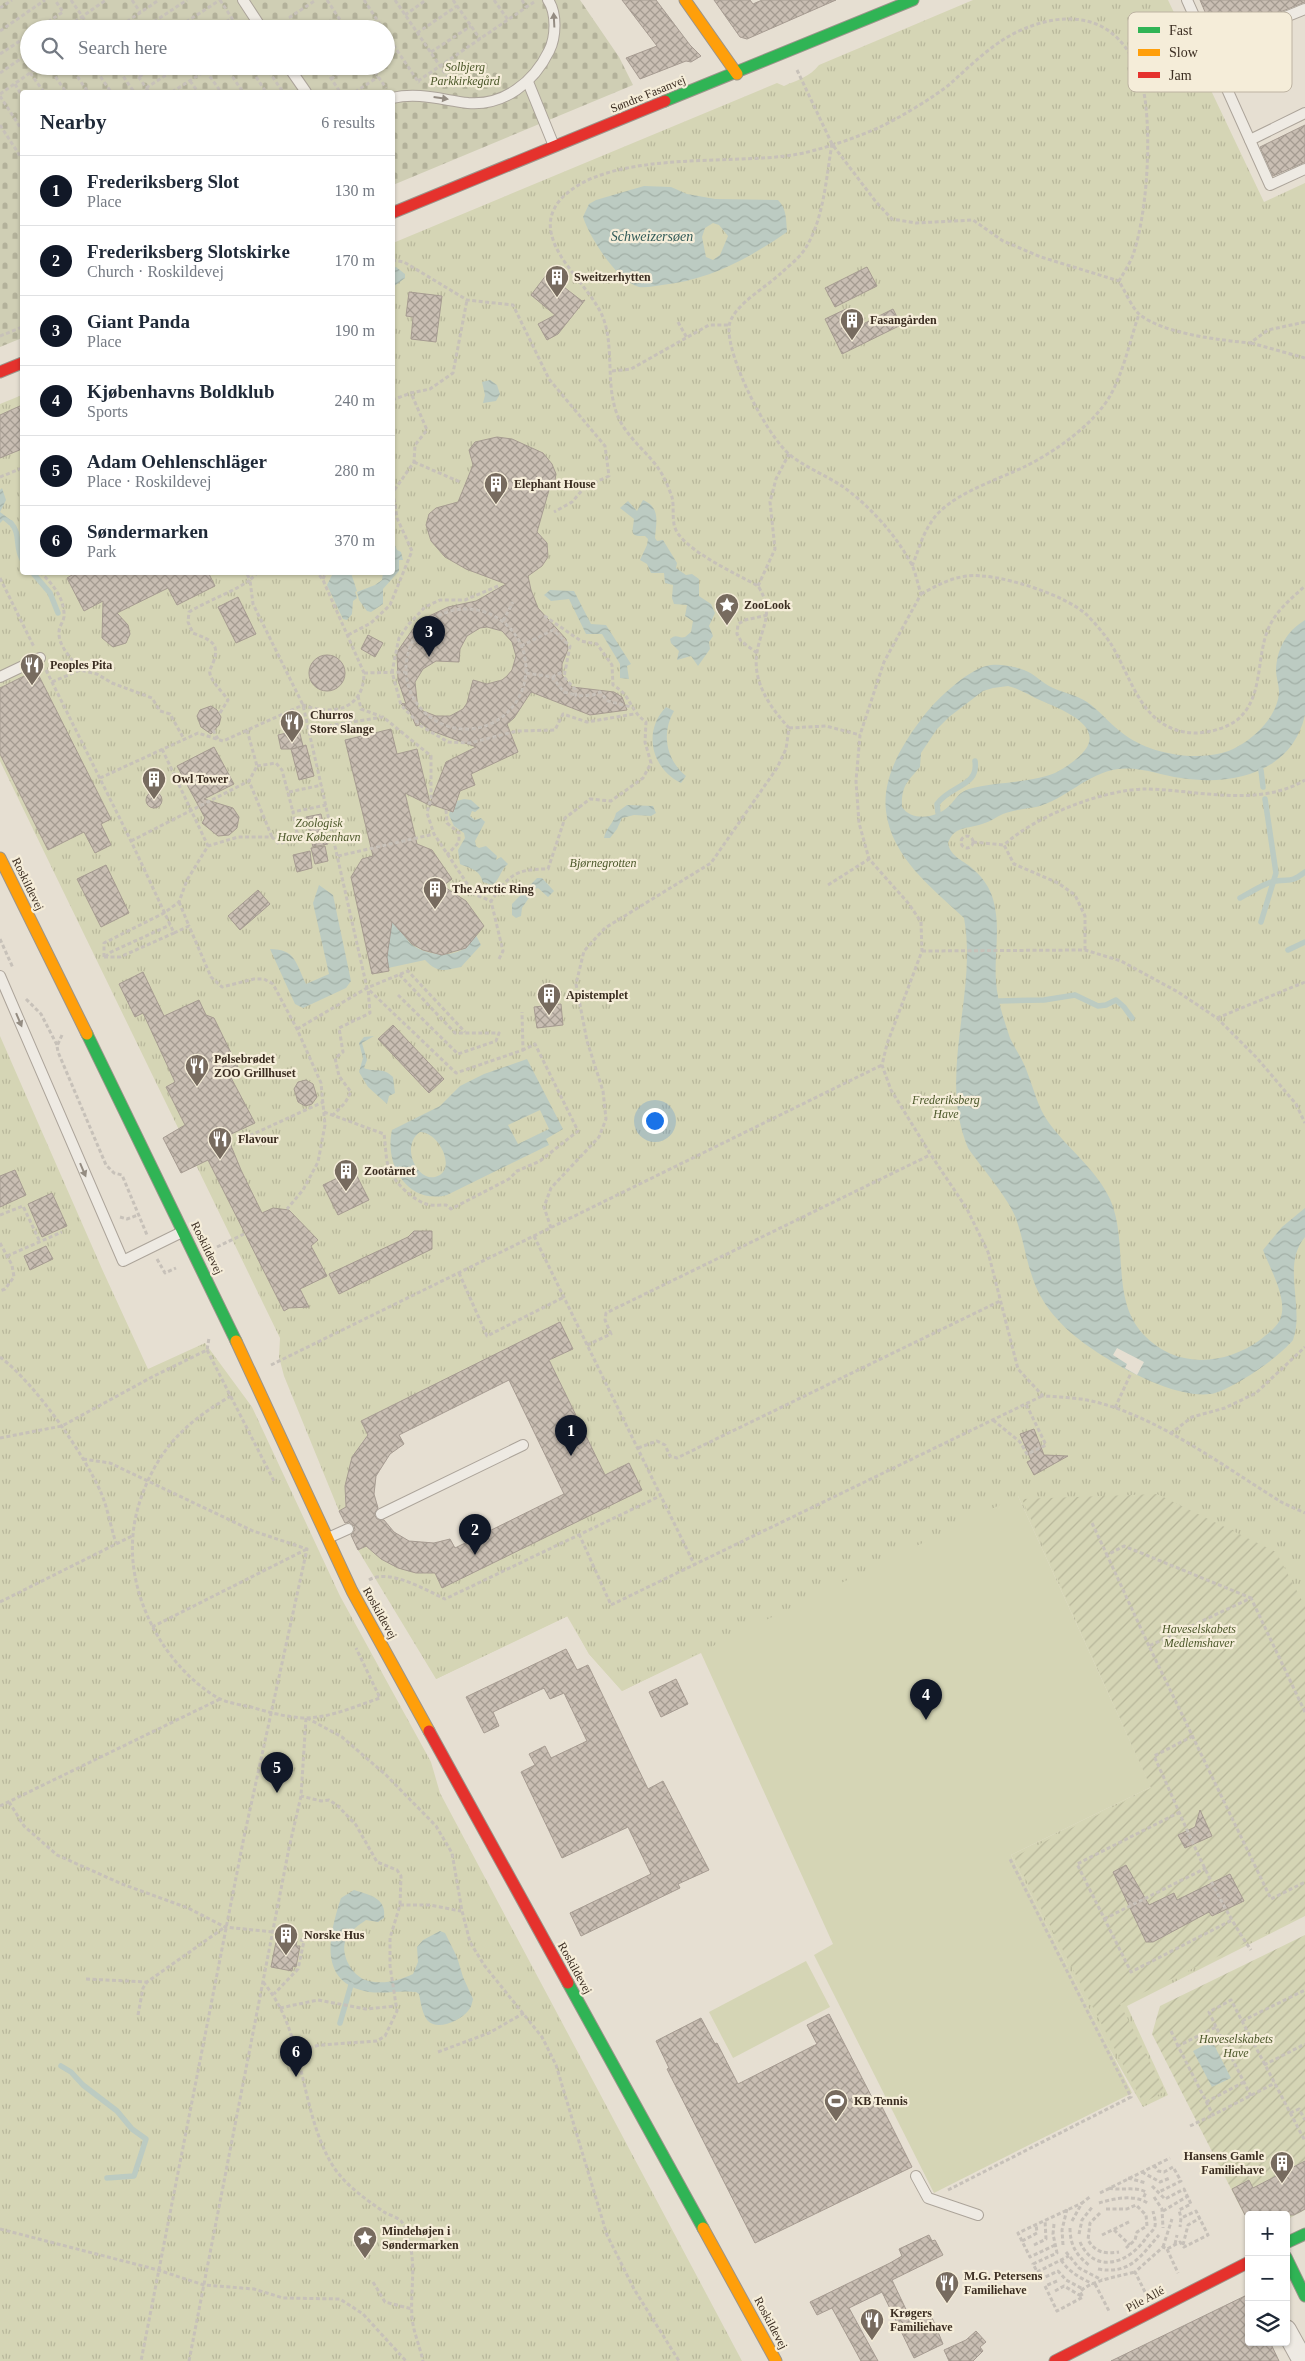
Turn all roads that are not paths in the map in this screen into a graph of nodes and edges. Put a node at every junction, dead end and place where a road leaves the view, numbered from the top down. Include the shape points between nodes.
1 (243, 0) edge
2 (548, 0) edge
3 (685, 0) edge
4 (913, 0) edge
5 (1187, 0) edge
6 (890, 4) edge
7 (1305, 9) edge
8 (1192, 12) edge
9 (1292, 14) edge
10 (256, 20) edge
11 (737, 74) junction
12 (294, 75) edge
13 (528, 82) junction
14 (305, 90) edge
15 (1229, 92) edge
16 (395, 97) edge
17 (1305, 113) edge
18 (1250, 140) junction
19 (554, 146) junction
20 (1305, 169) edge
21 (395, 212) edge
22 (20, 364) edge
23 (0, 372) edge
24 (40, 658) road end
25 (0, 676) edge
26 (0, 858) edge
27 (0, 976) edge
28 (184, 1231) junction
29 (523, 1444) dead end
30 (381, 1514) dead end
31 (348, 1529) dead end
32 (327, 1538) junction
33 (916, 2176) dead end
34 (978, 2215) dead end
35 (1305, 2234) edge
36 (1290, 2242) edge
37 (1245, 2264) edge
38 (1290, 2265) edge
39 (1305, 2296) edge
40 (1290, 2337) edge
41 (776, 2361) edge
42 (1055, 2361) edge
43 (1303, 2361) edge

1 - 10 lane
13 -> 2 lane via 542,66 550,48 554,28 553,7
3 - 11 street
4 - 6 street, Søndre Fasanvej
5 - 8 lane
6 - 11 street, Søndre Fasanvej
7 - 9 lane
11 - 19 street, Søndre Fasanvej
12 - 14 lane
16 -> 13 lane via 428,96 490,102 511,94
13 - 19 lane
15 - 18 lane
17 - 18 lane
18 - 20 lane via 1270,185
19 - 21 street, Søndre Fasanvej
22 - 23 street
24 - 25 lane
26 - 28 street, Roskildevej
27 -> 28 lane via 123,1261
28 - 32 street, Roskildevej
29 - 30 lane
31 - 32 lane
32 - 41 street, Roskildevej via 352,1591
33 - 34 lane via 928,2198
35 - 36 street
37 - 42 street, Pile Allé
38 - 39 street
40 - 43 street

